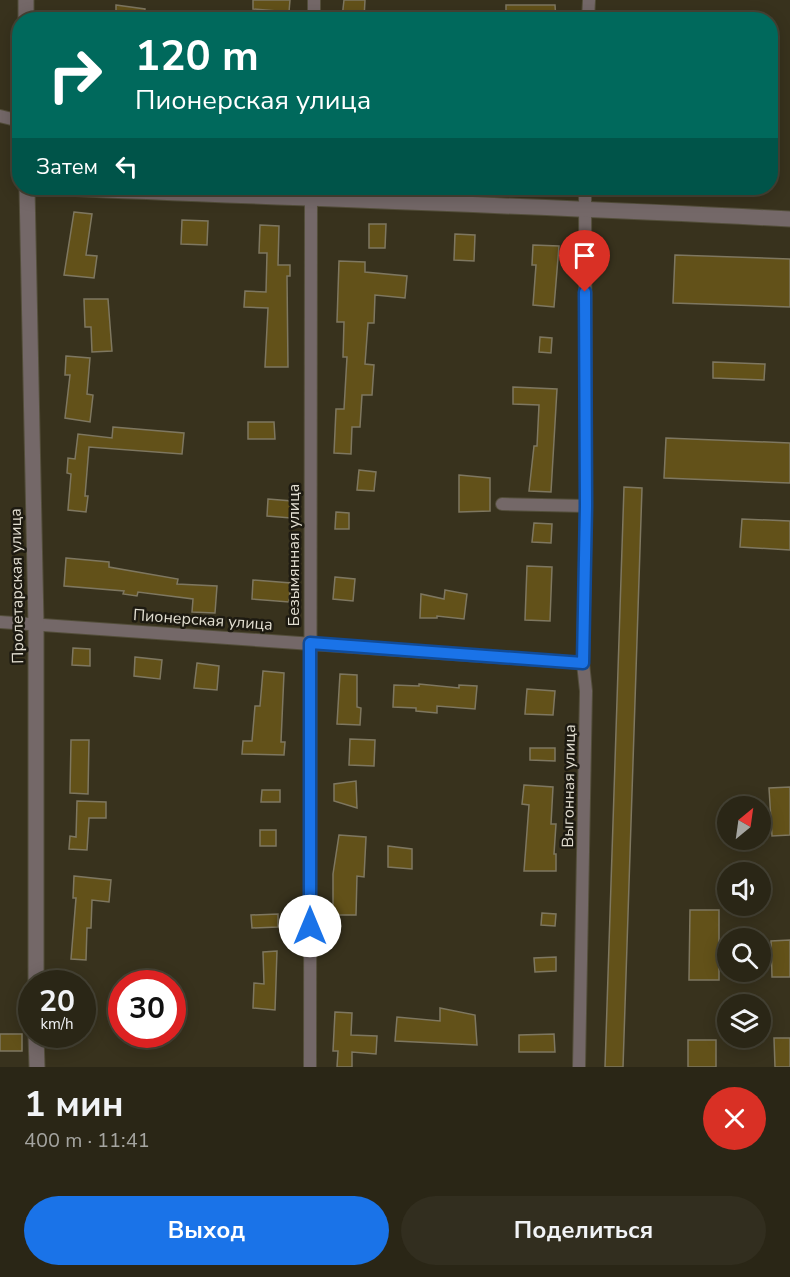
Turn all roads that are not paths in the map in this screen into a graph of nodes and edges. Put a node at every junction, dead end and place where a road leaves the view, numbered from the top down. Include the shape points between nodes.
1 (27, 195) edge
2 (310, 195) edge
3 (347, 195) edge
4 (585, 195) edge
5 (584, 208) junction
6 (790, 219) edge
7 (502, 504) dead end
8 (586, 506) junction
9 (0, 622) edge
10 (36, 624) junction
11 (310, 643) junction
12 (583, 663) junction
13 (36, 970) edge
14 (36, 1048) edge
15 (37, 1067) edge
16 (310, 1067) edge
17 (579, 1067) edge

1 - 10 street, Пролетарская улица
2 - 11 street, Безымянная улица
3 - 5 street
4 - 5 street, Выгонная улица
5 - 6 street
5 - 8 street, Выгонная улица
7 - 8 street
8 - 12 street, Выгонная улица
9 - 10 street, Пионерская улица
10 - 11 street, Пионерская улица
10 - 13 street, Пролетарская улица
11 - 12 street, Пионерская улица
11 - 16 street, Безымянная улица
12 - 17 street, Выгонная улица via 586,691
14 - 15 street

